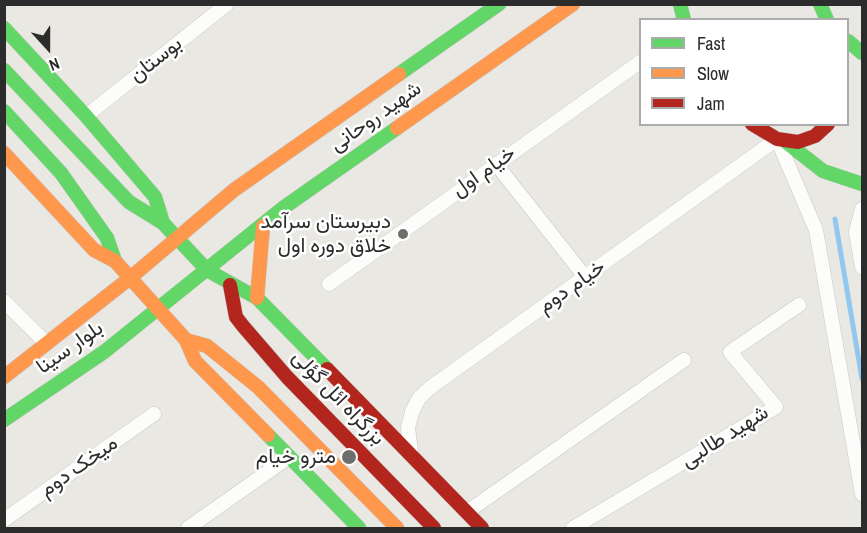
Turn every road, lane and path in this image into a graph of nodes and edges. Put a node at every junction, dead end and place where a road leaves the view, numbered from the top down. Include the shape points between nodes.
1 (227, 4) edge
2 (499, 4) edge
3 (573, 4) edge
4 (668, 4) edge
5 (820, 4) edge
6 (682, 12) edge
7 (826, 18) edge
8 (4, 28) edge
9 (849, 42) edge
10 (862, 53) edge
11 (639, 63) edge
12 (4, 70) edge
13 (4, 111) edge
14 (86, 116) junction
15 (755, 126) edge
16 (826, 126) edge
17 (781, 141) junction
18 (4, 153) edge
19 (84, 156) junction
20 (496, 164) junction
21 (61, 173) junction
22 (862, 184) edge
23 (862, 209) edge
24 (163, 223) junction
25 (263, 226) junction
26 (176, 237) junction
27 (115, 261) junction
28 (862, 267) edge
29 (207, 270) junction
30 (129, 278) junction
31 (586, 278) junction
32 (329, 284) dead end
33 (230, 285) junction
34 (257, 298) junction
35 (4, 301) edge
36 (800, 305) dead end
37 (159, 310) junction
38 (186, 340) junction
39 (46, 343) junction
40 (684, 360) dead end
41 (4, 376) edge
42 (154, 414) dead end
43 (4, 420) edge
44 (289, 457) junction
45 (416, 457) junction
46 (862, 494) edge
47 (467, 512) junction
48 (4, 520) edge
49 (188, 528) edge
50 (359, 528) edge
51 (397, 528) edge
52 (434, 528) edge
53 (482, 528) edge
54 (573, 528) edge

1 - 14 street, بوستان
2 - 26 main road, شهید روحانی via 234,189
3 - 25 main road, شهید روحانی
4 - 6 main road
5 - 7 main road
8 - 14 main road
9 - 10 main road
11 - 20 street, خیام اول
12 - 19 main road
13 - 21 main road
14 - 24 main road via 155,197
15 - 17 main road
16 - 17 main road via 815,136 798,142
17 - 22 main road via 823,171
17 - 31 street, خیام دوم
17 - 46 street via 816,230
18 - 27 main road via 94,250
19 - 21 main road via 78,172
19 - 24 main road via 137,209
20 - 31 street
20 - 32 street, خیام اول
21 - 27 main road via 107,238
23 - 28 street via 856,232
24 - 26 main road
25 - 29 main road, شهید روحانی
25 - 34 main road
26 - 29 main road
26 - 30 main road, شهید روحانی
27 - 30 main road
29 - 33 main road
29 - 37 main road, بلوار سینا
30 - 37 main road
30 - 39 main road, بلوار سینا
31 - 45 street, خیام دوم via 419,398 408,429 410,449
33 - 34 main road
33 - 52 main road, بزرگراه ائل گؤلی via 236,317 243,326 286,377
34 - 45 main road
35 - 39 street
36 - 54 street, شهید طالبی via 730,352 776,407
37 - 38 main road
37 - 43 main road, بلوار سینا
38 - 44 main road via 195,361
38 - 51 main road via 207,346 258,387
39 - 41 main road, بلوار سینا
40 - 47 street
42 - 48 street, میخک دوم
44 - 49 street
44 - 50 main road
45 - 47 main road
47 - 53 main road

